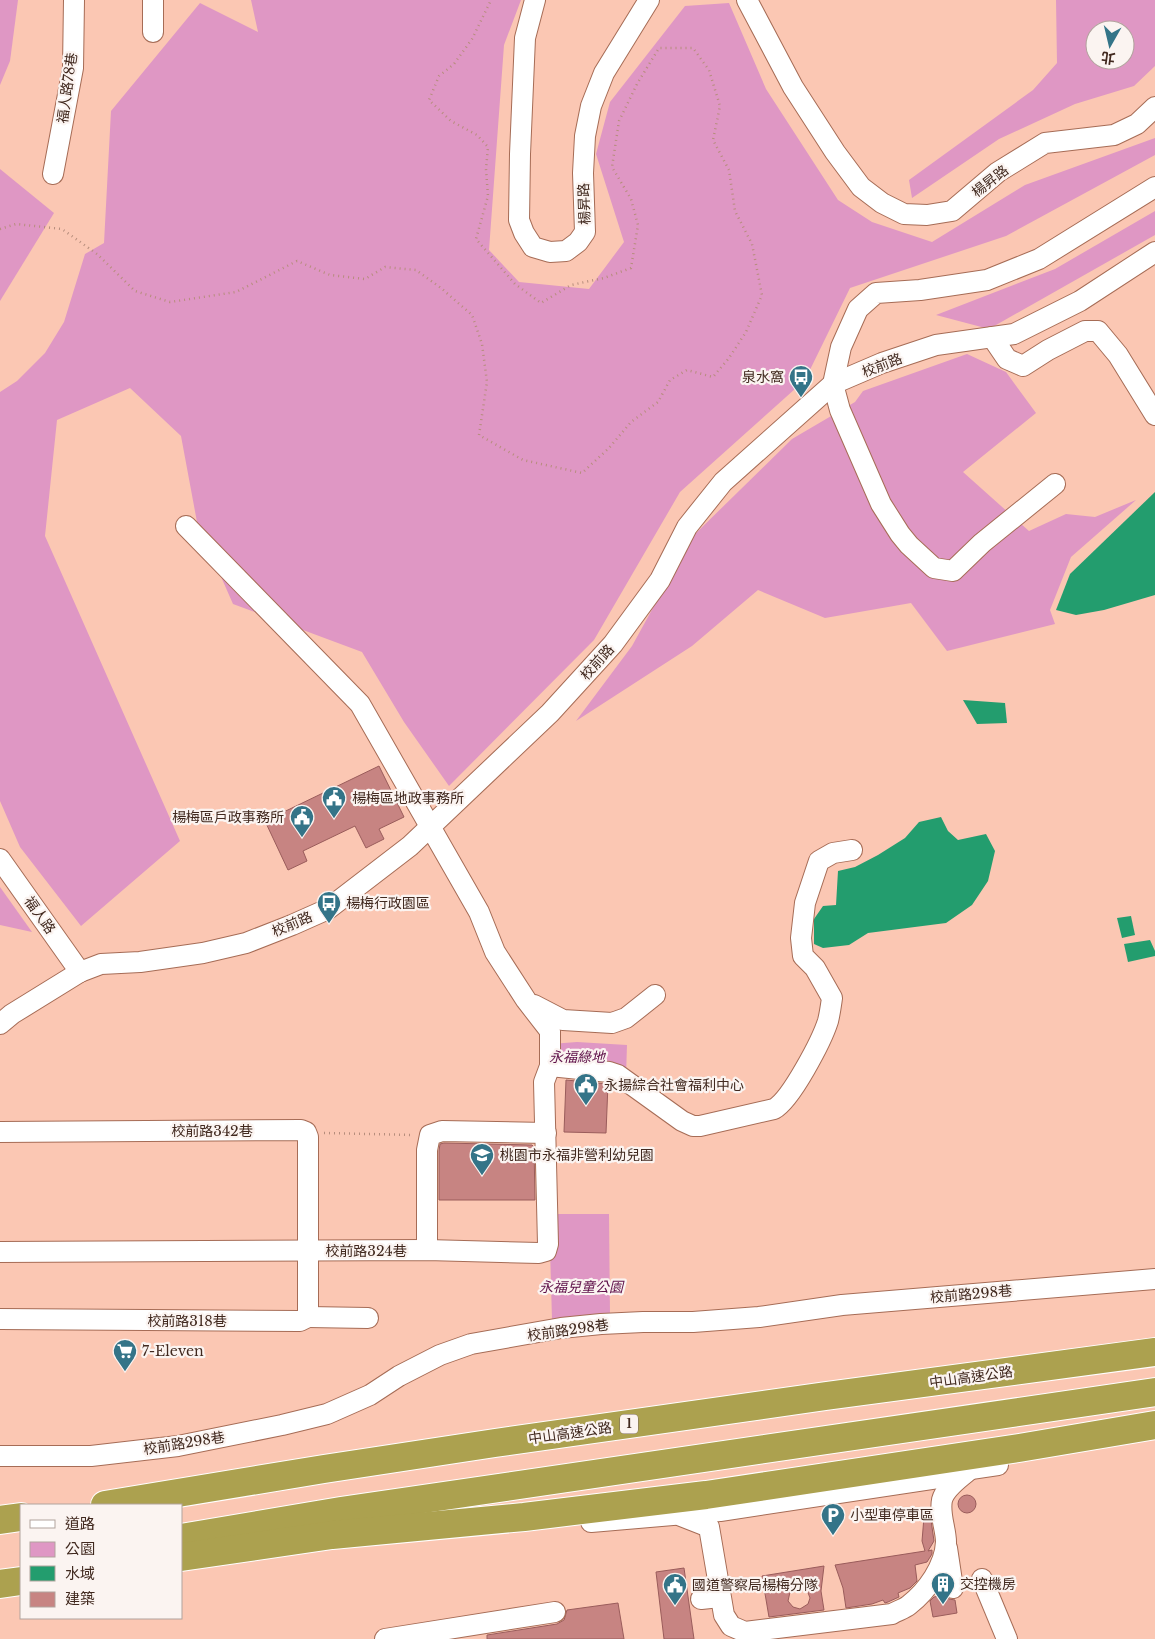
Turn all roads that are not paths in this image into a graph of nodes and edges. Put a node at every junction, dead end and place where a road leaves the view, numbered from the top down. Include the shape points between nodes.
1 (74, 0) edge
2 (154, 0) edge
3 (535, 0) edge
4 (649, 0) edge
5 (747, 0) edge
6 (153, 32) dead end
7 (1155, 107) edge
8 (53, 174) dead end
9 (1155, 187) edge
10 (1155, 252) edge
11 (992, 338) junction
12 (833, 384) junction
13 (1155, 415) edge
14 (1054, 484) dead end
15 (186, 526) dead end
16 (431, 826) junction
17 (852, 850) dead end
18 (0, 859) edge
19 (80, 972) junction
20 (655, 995) dead end
21 (526, 1000) junction
22 (0, 1024) edge
23 (550, 1066) junction
24 (0, 1132) edge
25 (546, 1133) junction
26 (427, 1250) junction
27 (307, 1251) junction
28 (0, 1252) edge
29 (1155, 1278) edge
30 (308, 1317) junction
31 (368, 1318) dead end
32 (0, 1319) edge
33 (1155, 1352) edge
34 (1155, 1392) edge
35 (1151, 1425) edge
36 (0, 1456) edge
37 (971, 1469) junction
38 (111, 1504) edge
39 (679, 1515) junction
40 (20, 1517) edge
41 (0, 1520) edge
42 (332, 1535) junction
43 (182, 1538) edge
44 (946, 1543) junction
45 (182, 1557) edge
46 (20, 1563) edge
47 (0, 1566) edge
48 (982, 1579) dead end
49 (20, 1581) edge
50 (0, 1584) edge
51 (953, 1588) dead end
52 (555, 1612) dead end
53 (799, 1632) edge
54 (385, 1639) edge
55 (1007, 1639) edge

1 - 8 street, 福人路78巷 via 73,68
2 - 6 street
3 - 4 street, 楊昇路 via 525,38 519,220 533,247 550,252 566,251 585,232 583,173 591,106 604,73
5 - 7 street, 楊昇路 via 793,87 835,152 861,187 882,204 904,214 927,216 952,211 998,172 1045,143 1114,135 1137,124
9 - 12 street via 1038,259 987,280 920,290 876,292 858,308 841,347
10 - 11 street, 校前路 via 1080,301 1014,334
11 - 12 street, 校前路 via 936,345
11 - 13 street via 1007,359 1024,366 1085,331 1098,331 1118,355
12 - 14 street via 840,410 882,504 909,545 934,568 953,571
12 - 16 street, 校前路 via 723,482 687,527 660,580 613,644 550,713
15 - 16 street, 校前路324巷 via 360,704
16 - 19 street, 校前路 via 328,909 292,926 246,943 203,953 101,964
16 - 21 street, 校前路324巷 via 479,912 495,952
17 - 23 street via 833,853 819,861 805,903 801,938 803,956 815,968 832,998 828,1021 806,1066 780,1106 693,1126 618,1075
18 - 19 street, 福人路
19 - 22 street, 校前路
20 - 21 street via 626,1018 612,1022 563,1020
21 - 23 street, 校前路324巷 via 550,1031
23 - 25 street, 校前路324巷 via 544,1082
24 - 27 street, 校前路342巷 via 301,1130 308,1137
25 - 26 street via 442,1131 430,1135 427,1150
25 - 26 street, 校前路324巷 via 546,1251
26 - 27 street, 校前路324巷
27 - 28 street, 校前路324巷
27 - 30 street
29 - 36 street, 校前路298巷 via 842,1305 750,1318 561,1328 471,1344 440,1355 370,1395 327,1414 282,1425 178,1446 90,1456
30 - 31 street, 校前路318巷
30 - 32 street, 校前路318巷 via 300,1321
33 - 38 highway, 中山高速公路 / 1 via 495,1443
34 - 43 highway via 341,1510
35 - 37 street via 1098,1448
35 - 42 highway via 706,1495 524,1517
37 - 39 street via 928,1479
37 - 44 street via 951,1486 942,1499
39 - 42 street via 436,1534
39 - 53 street via 708,1527 711,1598 732,1626 745,1632
40 - 41 highway
42 - 45 highway
44 - 51 street
44 - 53 street via 931,1582 908,1606 892,1614
46 - 47 highway
48 - 55 street
49 - 50 highway
52 - 54 street

